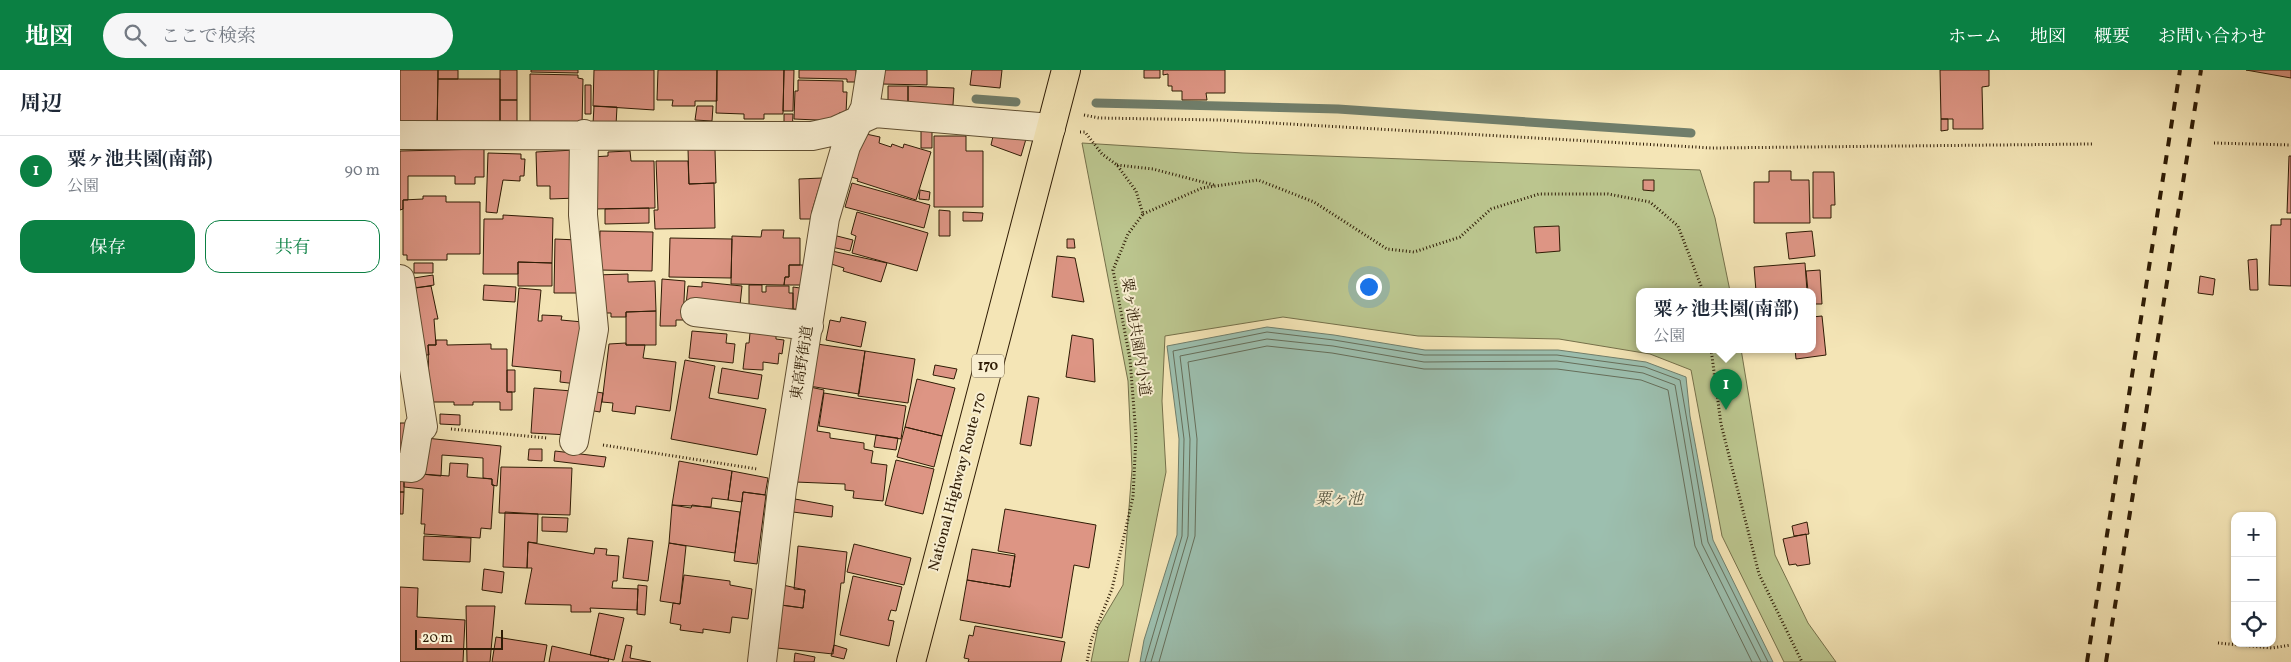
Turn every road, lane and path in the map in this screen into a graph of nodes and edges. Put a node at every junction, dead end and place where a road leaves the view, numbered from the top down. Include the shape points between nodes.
1 (871, 70) edge
2 (1066, 70) edge
3 (1053, 119) junction
4 (859, 120) junction
5 (584, 134) junction
6 (400, 135) edge
7 (2214, 143) dead end
8 (2092, 144) dead end
9 (2291, 145) edge
10 (1117, 165) junction
11 (1217, 186) junction
12 (1143, 214) junction
13 (400, 279) edge
14 (1702, 288) edge
15 (695, 312) dead end
16 (809, 326) junction
17 (1712, 353) edge
18 (574, 441) dead end
19 (400, 467) edge
20 (2218, 643) dead end
21 (2291, 644) edge
22 (762, 662) edge
23 (911, 662) edge
24 (1087, 662) edge
25 (1802, 662) edge

1 - 4 street, 東高野街道 via 865,108
2 - 3 highway, National Highway Route 170 / 170
3 - 4 street via 875,113
3 - 8 path via 1219,120 1712,148
3 - 10 path via 1085,132 1102,154
3 - 23 highway, National Highway Route 170 / 170
4 - 5 street via 835,131 812,136
4 - 16 street, 東高野街道 via 846,146 826,218
5 - 6 street
5 - 18 street via 583,215 594,329
7 - 9 path
10 - 11 path via 1153,169
10 - 12 path via 1136,191
11 - 12 path via 1202,188
11 - 14 path via 1258,180 1314,202 1387,249 1414,252 1460,237 1491,210 1539,194 1608,194 1650,202 1678,226
12 - 24 path, 粟ヶ池共園内小道 via 1128,234 1113,270 1130,359 1136,436 1133,497 1112,588 1091,641
13 - 19 street via 423,427 419,426 412,468
15 - 16 street
16 - 22 street, 東高野街道 via 782,489
17 - 25 path via 1721,424 1759,574
20 - 21 path via 2272,648

